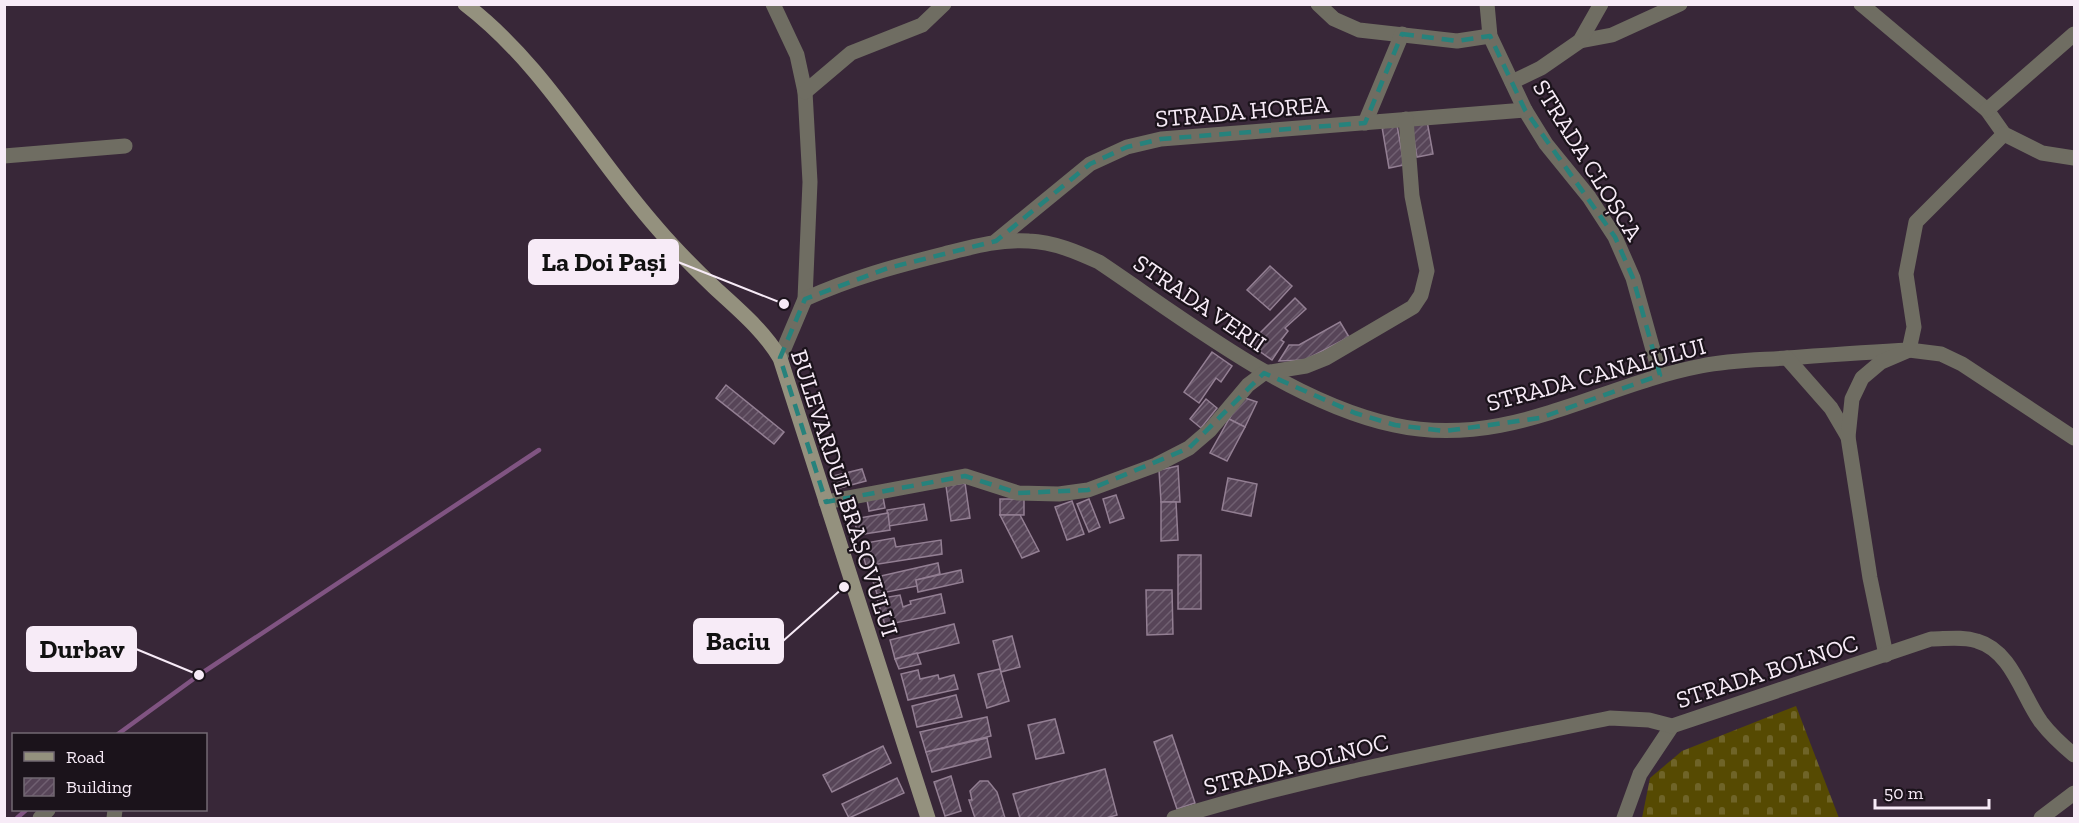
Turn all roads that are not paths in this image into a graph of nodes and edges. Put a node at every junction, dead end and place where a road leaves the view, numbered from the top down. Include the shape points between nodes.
1 (465, 4) edge
2 (773, 4) edge
3 (944, 4) edge
4 (1318, 4) edge
5 (1488, 4) edge
6 (1601, 4) edge
7 (1680, 4) edge
8 (1861, 4) edge
9 (1402, 34) junction
10 (2074, 34) edge
11 (1490, 36) junction
12 (1580, 41) junction
13 (1512, 82) junction
14 (805, 92) junction
15 (1524, 110) junction
16 (1987, 110) junction
17 (1406, 119) junction
18 (1365, 123) junction
19 (2004, 134) junction
20 (125, 146) dead end
21 (4, 156) edge
22 (2074, 158) edge
23 (996, 242) junction
24 (806, 299) junction
25 (1909, 350) junction
26 (780, 358) junction
27 (1787, 358) junction
28 (1264, 373) junction
29 (1660, 375) junction
30 (1848, 437) junction
31 (2074, 438) edge
32 (826, 502) junction
33 (1886, 655) junction
34 (1672, 726) junction
35 (2074, 755) edge
36 (2074, 793) edge
37 (928, 819) edge
38 (1174, 819) edge
39 (1624, 819) edge
40 (2041, 819) edge

1 - 26 main road, BULEVARDUL BRAȘOVULUI via 537,74 656,227 759,327
2 - 14 street via 797,55
3 - 14 street via 922,25 851,54
4 - 9 street via 1334,19 1359,30
5 - 11 street, STRADA CLOȘCA
6 - 12 street
7 - 12 street via 1612,35
8 - 16 street
9 - 11 street via 1457,41
9 - 18 street
10 - 16 street
11 - 13 street, STRADA CLOȘCA
12 - 13 street
13 - 15 street, STRADA CLOȘCA
14 - 24 street via 810,182
15 - 17 street, STRADA HOREA
15 - 29 street, STRADA CLOȘCA via 1615,237 1633,278
16 - 19 street
17 - 18 street, STRADA HOREA
17 - 28 street, STRADA VERII via 1412,196 1427,271 1421,295 1413,306 1326,358 1306,366
18 - 23 street, STRADA HOREA via 1161,138 1127,147 1090,164
19 - 22 street via 2042,153
19 - 25 street via 1916,222 1906,274 1914,327
20 - 21 street
23 - 24 street, STRADA VERII via 844,281
23 - 28 street, STRADA VERII via 1054,245 1099,262
24 - 26 street
25 - 27 street, STRADA CANALULUI
25 - 30 street via 1881,362 1862,378 1852,399
25 - 31 street, STRADA CANALULUI via 1941,354 1962,364
26 - 32 main road, BULEVARDUL BRAȘOVULUI
27 - 29 street, STRADA CANALULUI via 1703,366
27 - 30 street via 1832,408
28 - 29 street, STRADA CANALULUI via 1375,419 1445,431 1493,428 1540,418
28 - 32 street via 1189,448 1156,465 1088,490 1018,493 965,476
30 - 33 street
32 - 37 main road, BULEVARDUL BRAȘOVULUI
33 - 34 street, STRADA BOLNOC
33 - 35 street, STRADA BOLNOC via 1931,639 1979,641 1995,650 2011,669 2041,722
34 - 38 street, STRADA BOLNOC via 1650,720 1610,718 1362,768
34 - 39 street via 1640,774
36 - 40 street

